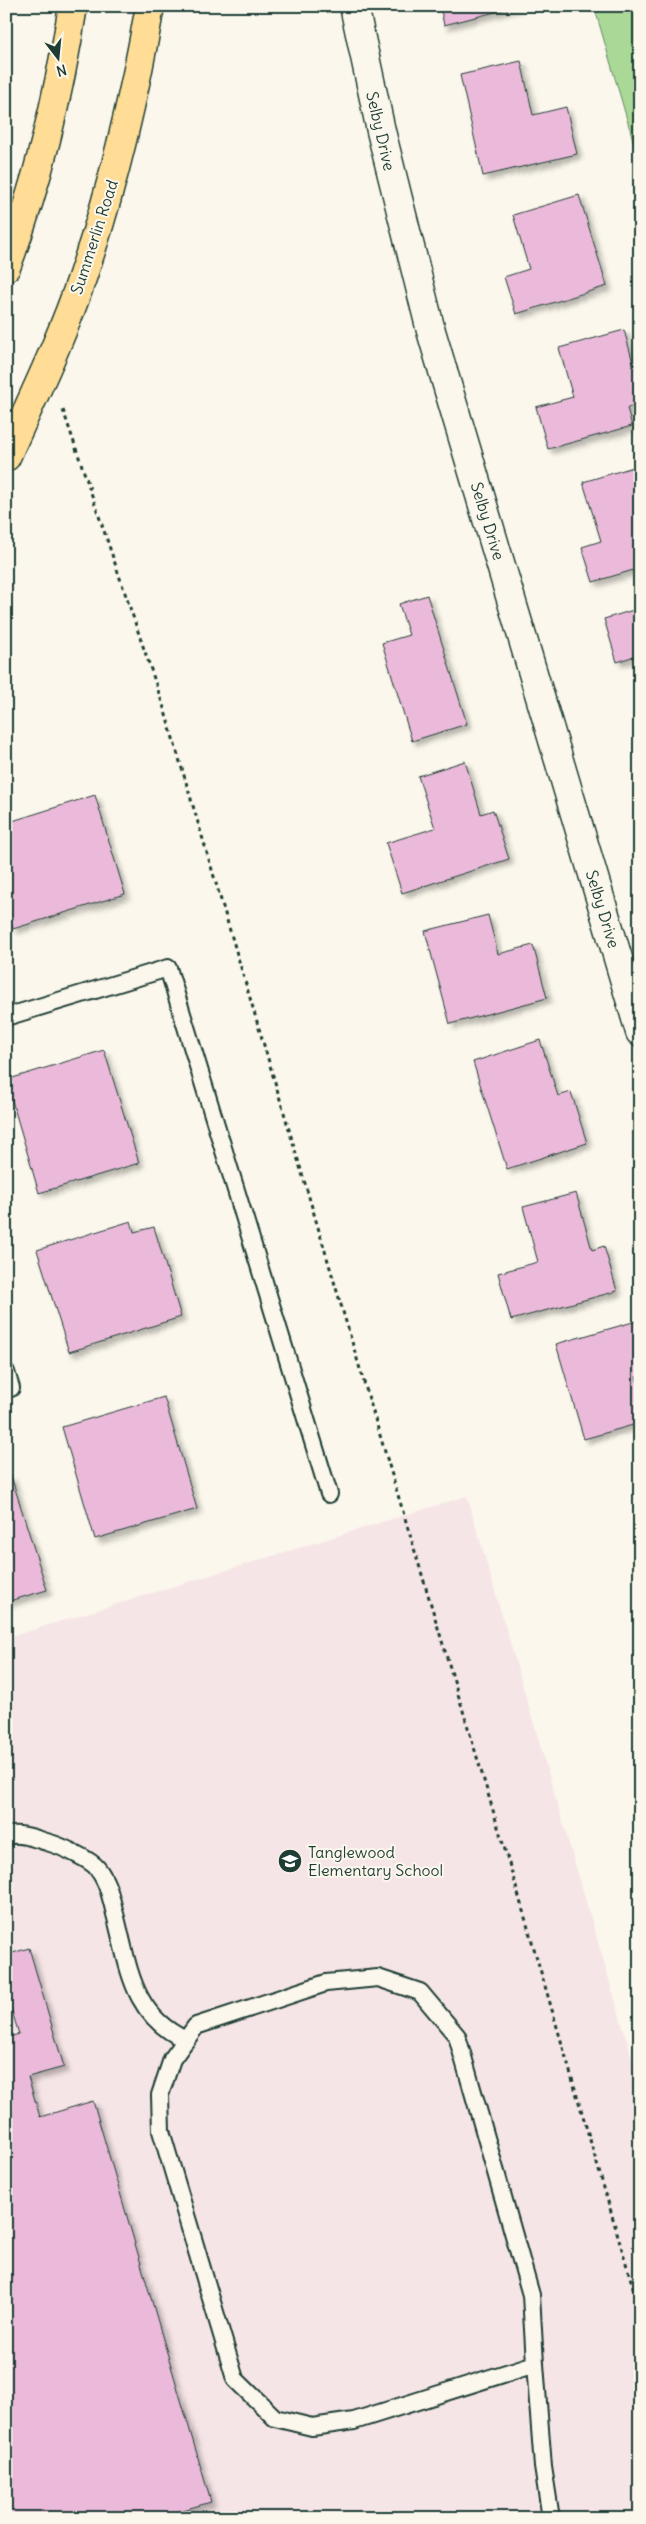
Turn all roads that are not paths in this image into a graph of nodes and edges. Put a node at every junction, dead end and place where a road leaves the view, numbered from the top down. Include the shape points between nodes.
1 (74, 6) edge
2 (150, 6) edge
3 (354, 6) edge
4 (6, 267) edge
5 (6, 457) edge
6 (6, 1017) edge
7 (640, 1032) edge
8 (6, 1372) edge
9 (6, 1389) edge
10 (329, 1494) dead end
11 (6, 1836) edge
12 (186, 2040) junction
13 (535, 2364) junction
14 (551, 2518) edge

1 - 4 main road via 43,149
2 - 5 main road, Summerlin Road via 137,79 113,177 83,276
3 - 7 street, Selby Drive via 381,131 431,331
6 - 10 lane via 168,968
8 - 9 lane via 11,1388
11 - 12 lane via 16,1834 58,1845 96,1866 109,1889 134,1986 146,2011 170,2033
12 - 13 lane via 196,2026 326,1983 378,1978 420,1992 457,2036 532,2295
12 - 13 lane via 172,2059 160,2094 162,2131 235,2379 275,2418 312,2427 354,2421
13 - 14 lane

